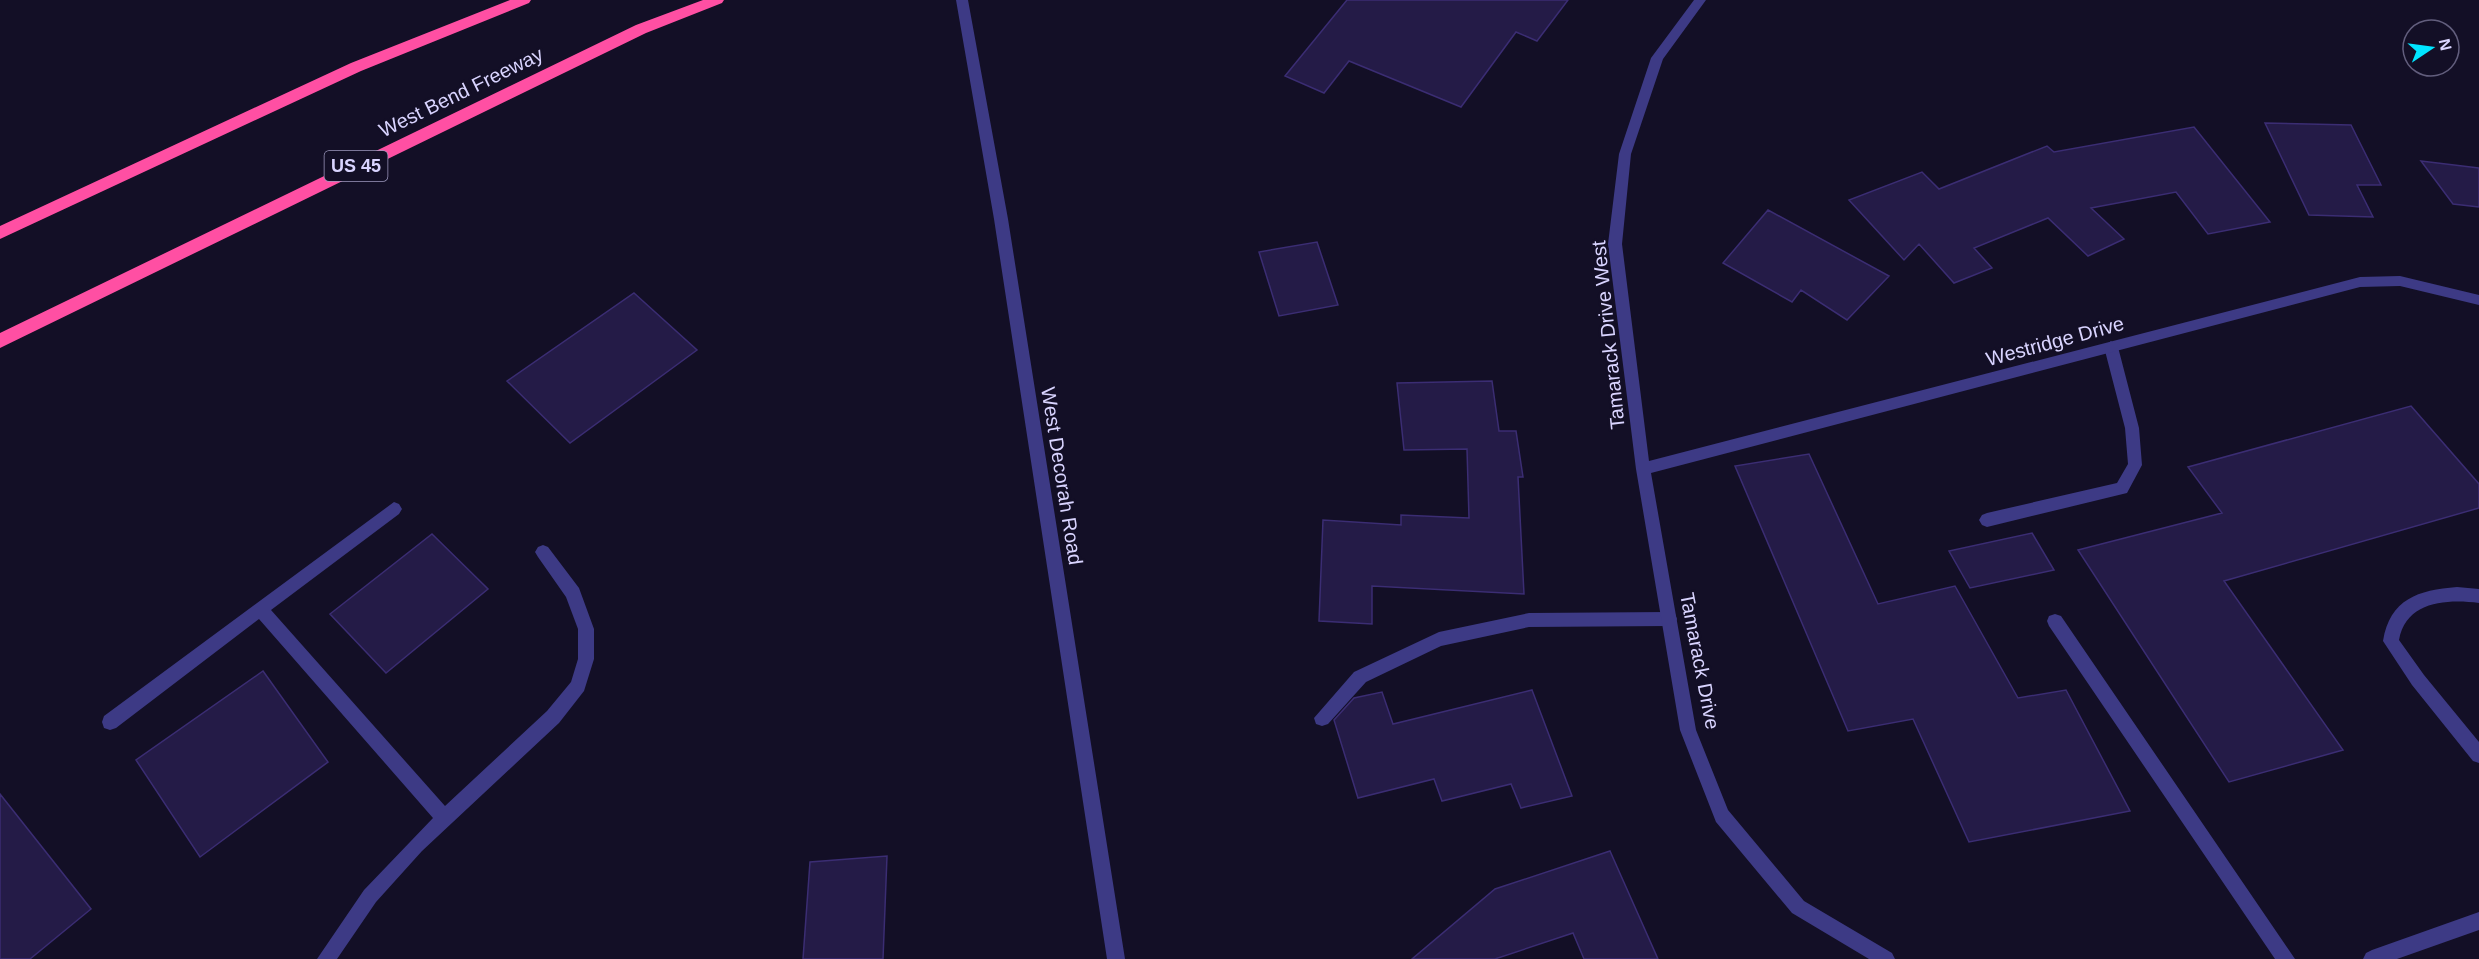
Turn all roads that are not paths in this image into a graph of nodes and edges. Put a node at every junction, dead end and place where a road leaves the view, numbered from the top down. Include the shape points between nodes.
1 (524, 0) edge
2 (717, 0) edge
3 (962, 0) edge
4 (1700, 0) edge
5 (0, 233) edge
6 (2479, 300) edge
7 (0, 341) edge
8 (2111, 347) junction
9 (1643, 469) junction
10 (394, 509) dead end
11 (1987, 520) dead end
12 (543, 552) dead end
13 (2479, 596) edge
14 (260, 609) junction
15 (1669, 619) junction
16 (2055, 621) dead end
17 (1322, 718) dead end
18 (110, 722) dead end
19 (2479, 755) edge
20 (444, 818) junction
21 (2479, 921) edge
22 (326, 959) edge
23 (1116, 959) edge
24 (1886, 959) edge
25 (2286, 959) edge
26 (2372, 959) edge

1 - 5 highway via 356,67
2 - 7 highway, West Bend Freeway / US 45 via 641,29
3 - 23 street, West Decorah Road
4 - 9 street, Tamarack Drive West via 1657,58 1624,154 1615,244
6 - 8 street, Westridge Drive via 2400,281 2360,282
8 - 9 street, Westridge Drive
8 - 11 street via 2132,428 2135,465 2122,488
9 - 15 street, Tamarack Drive
10 - 14 street
12 - 20 street via 573,592 586,629 586,659 578,686 553,717
13 - 19 street via 2440,594 2411,606 2396,621 2391,641
14 - 18 street
14 - 20 street
15 - 17 street via 1529,620 1438,639 1360,677
15 - 24 street, Tamarack Drive via 1688,730 1722,816 1798,907
16 - 25 street
20 - 22 street via 370,896
21 - 26 street

